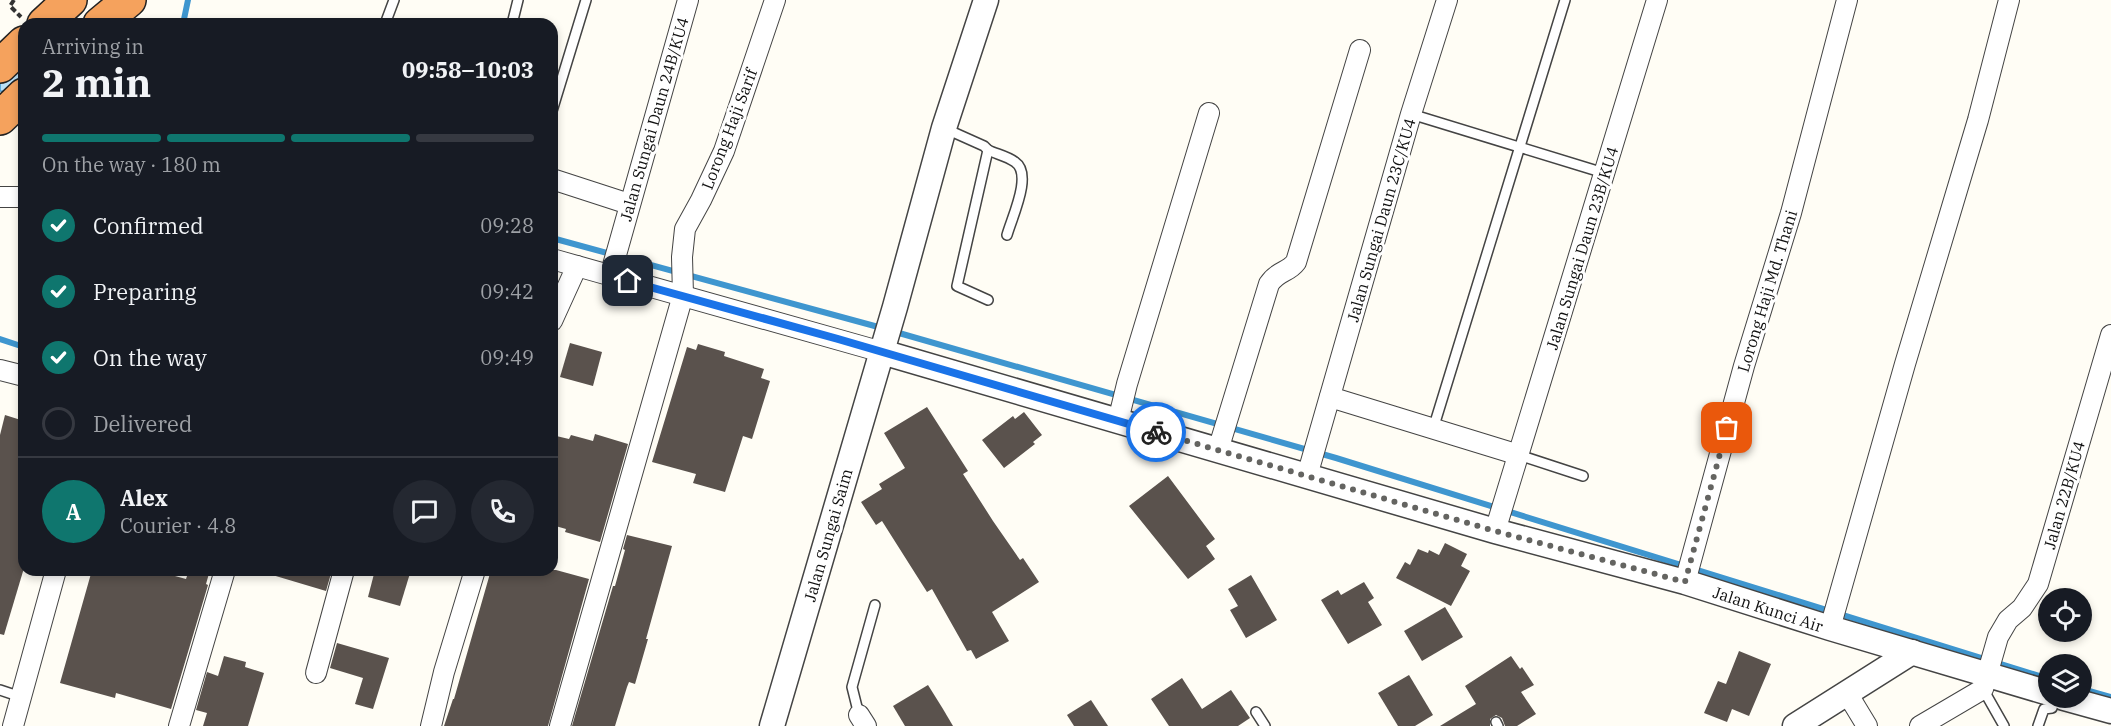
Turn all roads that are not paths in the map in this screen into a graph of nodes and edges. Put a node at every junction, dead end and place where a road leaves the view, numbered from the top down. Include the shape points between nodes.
1 (70, 0) edge
2 (129, 0) edge
3 (394, 0) edge
4 (518, 0) edge
5 (586, 0) edge
6 (688, 0) edge
7 (775, 0) edge
8 (986, 0) edge
9 (1447, 0) edge
10 (1565, 0) edge
11 (1657, 0) edge
12 (1847, 0) edge
13 (2009, 0) edge
14 (50, 18) edge
15 (107, 18) edge
16 (387, 18) edge
17 (514, 18) edge
18 (18, 49) edge
19 (1360, 50) dead end
20 (0, 66) edge
21 (558, 91) edge
22 (18, 101) edge
23 (1209, 113) dead end
24 (1411, 114) junction
25 (0, 118) edge
26 (944, 128) junction
27 (1521, 147) junction
28 (988, 150) junction
29 (1605, 173) junction
30 (558, 181) edge
31 (0, 196) edge
32 (18, 197) edge
33 (629, 204) junction
34 (1007, 234) dead end
35 (558, 261) edge
36 (577, 266) junction
37 (611, 269) junction
38 (683, 288) junction
39 (988, 300) dead end
40 (558, 308) edge
41 (2111, 335) edge
42 (883, 347) junction
43 (0, 370) edge
44 (18, 374) edge
45 (1330, 397) junction
46 (1122, 405) junction
47 (1432, 429) junction
48 (1222, 434) junction
49 (1519, 455) junction
50 (1309, 469) junction
51 (1583, 476) dead end
52 (1498, 524) junction
53 (54, 576) edge
54 (223, 576) edge
55 (342, 576) edge
56 (473, 576) edge
57 (1686, 579) junction
58 (875, 605) dead end
59 (1834, 616) junction
60 (1912, 652) junction
61 (316, 673) dead end
62 (1986, 677) junction
63 (0, 690) edge
64 (2038, 690) edge
65 (1847, 693) junction
66 (21, 697) junction
67 (2092, 706) edge
68 (2052, 708) edge
69 (2111, 711) edge
70 (1256, 712) dead end
71 (863, 721) edge
72 (13, 726) edge
73 (179, 726) edge
74 (431, 726) edge
75 (560, 726) edge
76 (772, 726) edge
77 (1265, 726) edge
78 (1795, 726) edge
79 (1867, 726) edge
80 (1920, 726) edge
81 (2004, 726) edge
82 (2038, 726) edge

1 - 14 highway
2 - 15 highway
3 - 16 lane
4 - 17 lane
5 - 21 lane
6 - 33 street, Jalan Sungai Daun 24B/KU4
7 - 38 street, Lorong Haji Sarif via 724,151 685,229
8 - 26 street, Jalan Sungai Saim
9 - 24 street, Jalan Sungai Daun 23C/KU4
10 - 27 lane
11 - 29 street, Jalan Sungai Daun 23B/KU4
12 - 57 street, Lorong Haji Md. Thani via 1791,213
13 - 59 street
18 - 20 highway
19 - 48 street via 1296,262 1275,275 1269,284
22 - 25 highway
23 - 46 street
24 - 27 lane
24 - 45 street, Jalan Sungai Daun 23C/KU4
26 - 28 lane
26 - 42 street, Jalan Sungai Saim
27 - 29 lane
27 - 47 lane
28 - 34 lane via 1016,162 1023,171
28 - 39 lane via 957,286
29 - 49 street, Jalan Sungai Daun 23B/KU4
30 - 33 street
31 - 32 street
33 - 37 street, Jalan Sungai Daun 24B/KU4
35 - 36 street, Jalan Kunci Air
36 - 37 street, Jalan Kunci Air
36 - 40 street
37 - 38 street, Jalan Kunci Air
38 - 42 street, Jalan Kunci Air
38 - 75 street, Lorong Haji Sarif
41 - 62 street, Jalan 22B/KU4 via 2038,584 2022,608 2008,620
42 - 46 street, Jalan Kunci Air
42 - 76 street, Jalan Sungai Saim
43 - 44 street
45 - 47 street
45 - 50 street, Jalan Sungai Daun 23C/KU4
46 - 48 street, Jalan Kunci Air
47 - 49 street
48 - 50 street, Jalan Kunci Air
49 - 51 lane
49 - 52 street, Jalan Sungai Daun 23B/KU4
50 - 52 street, Jalan Kunci Air
52 - 57 street, Jalan Kunci Air
53 - 66 street
54 - 73 street
55 - 61 street
56 - 74 street
57 - 59 street, Jalan Kunci Air
58 - 71 lane via 852,687
59 - 60 street, Jalan Kunci Air
60 - 62 street, Jalan Kunci Air
60 - 65 street
62 - 64 street, Jalan Kunci Air
62 - 80 street
62 - 81 lane
63 - 66 lane
65 - 78 street
65 - 79 street
66 - 72 street
67 - 69 street
68 - 82 lane via 2042,711
70 - 77 lane

